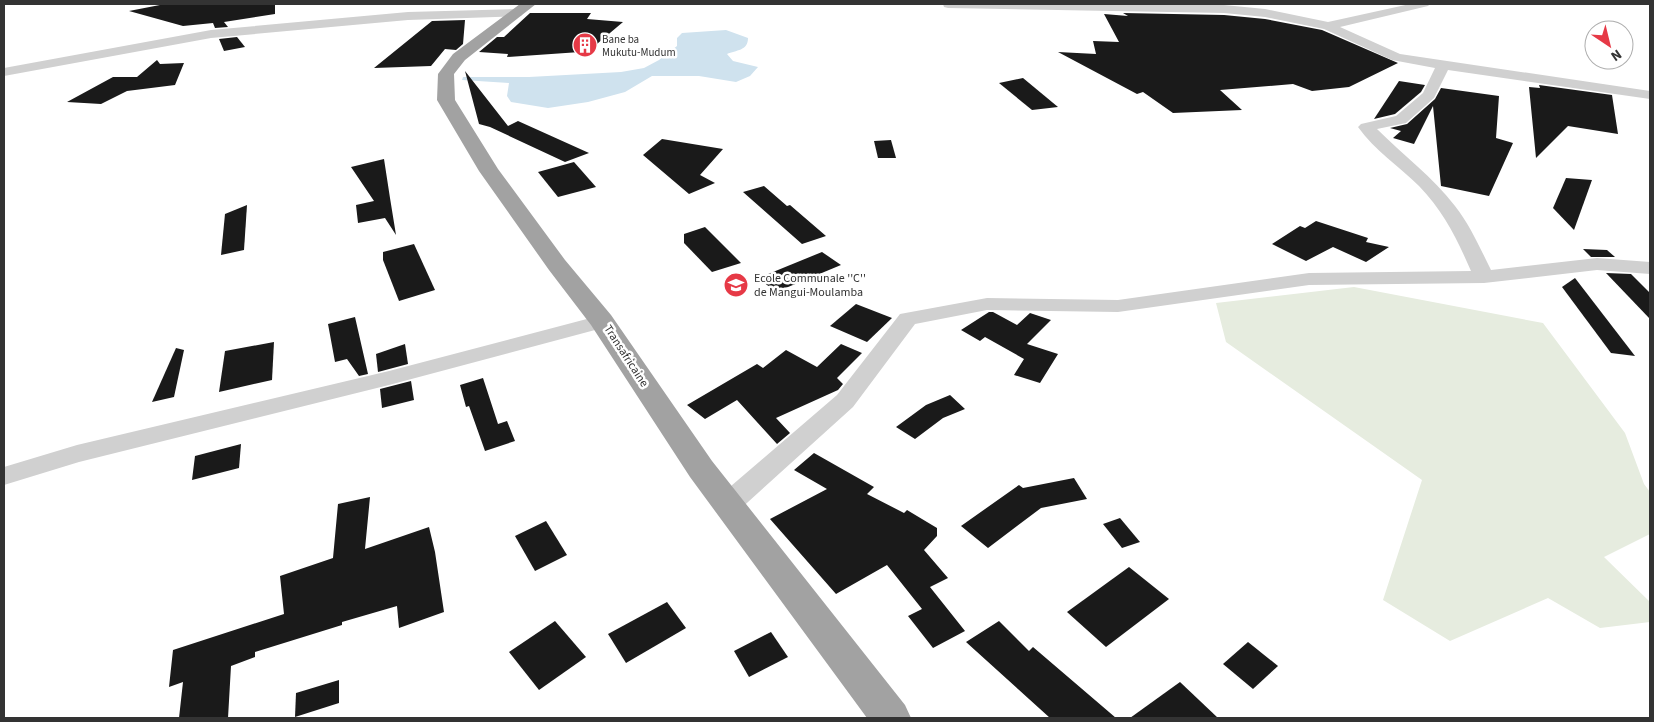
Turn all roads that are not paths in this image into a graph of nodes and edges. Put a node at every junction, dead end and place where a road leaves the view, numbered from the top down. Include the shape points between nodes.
1 (1424, 4) edge
2 (948, 5) edge
3 (523, 8) edge
4 (1328, 26) junction
5 (1443, 65) junction
6 (4, 72) edge
7 (1650, 96) edge
8 (1650, 268) edge
9 (1484, 277) junction
10 (602, 320) junction
11 (4, 476) edge
12 (727, 505) junction
13 (891, 718) edge

1 - 4 street
2 - 4 street via 1224,9 1265,13
3 - 6 street via 335,21 211,34
3 - 10 highway, Transafricaine via 459,57 446,74 446,100 489,171 557,265
4 - 5 street via 1398,57
5 - 7 street
5 - 9 street via 1429,95 1401,120 1366,127 1421,179 1456,221
8 - 9 street via 1597,264
9 - 12 street via 1309,279 1118,306 987,304 908,319 845,401
10 - 11 street via 389,378 77,454
10 - 12 highway, Transafricaine
12 - 13 highway, Transafricaine

